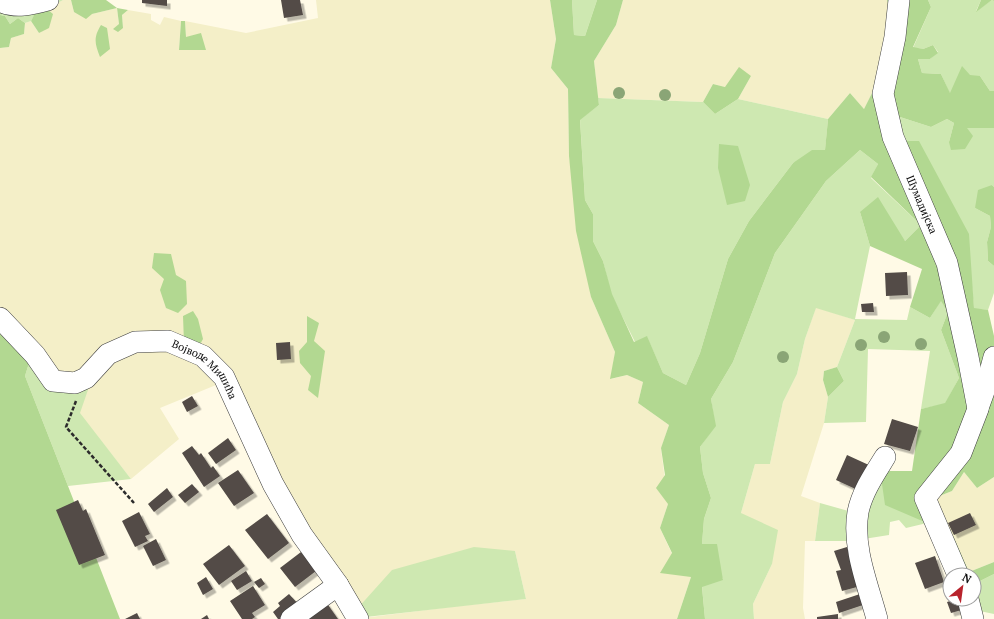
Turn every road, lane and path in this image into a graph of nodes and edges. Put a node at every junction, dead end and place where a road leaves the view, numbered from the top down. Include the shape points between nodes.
1 (48, 0) edge
2 (899, 0) edge
3 (0, 2) edge
4 (0, 318) edge
5 (994, 357) edge
6 (86, 378) junction
7 (978, 409) junction
8 (885, 457) dead end
9 (134, 503) dead end
10 (955, 567) edge
11 (338, 585) junction
12 (970, 607) edge
13 (291, 619) edge
14 (358, 619) edge
15 (877, 619) edge
16 (973, 619) edge

1 - 3 street via 34,4 6,5
2 - 7 street, Шумадијска via 895,37 883,94 893,137 947,263
4 - 6 street via 35,355 53,381 74,383
5 - 7 street
6 - 9 path via 66,426
6 - 11 street, Војводе Мишића via 108,354 135,342 168,341 203,356 224,377 273,484 302,535
7 - 10 street via 961,453 925,498
8 - 15 street via 870,482 858,511 857,545
11 - 13 street
11 - 14 street, Војводе Мишића
12 - 16 street

